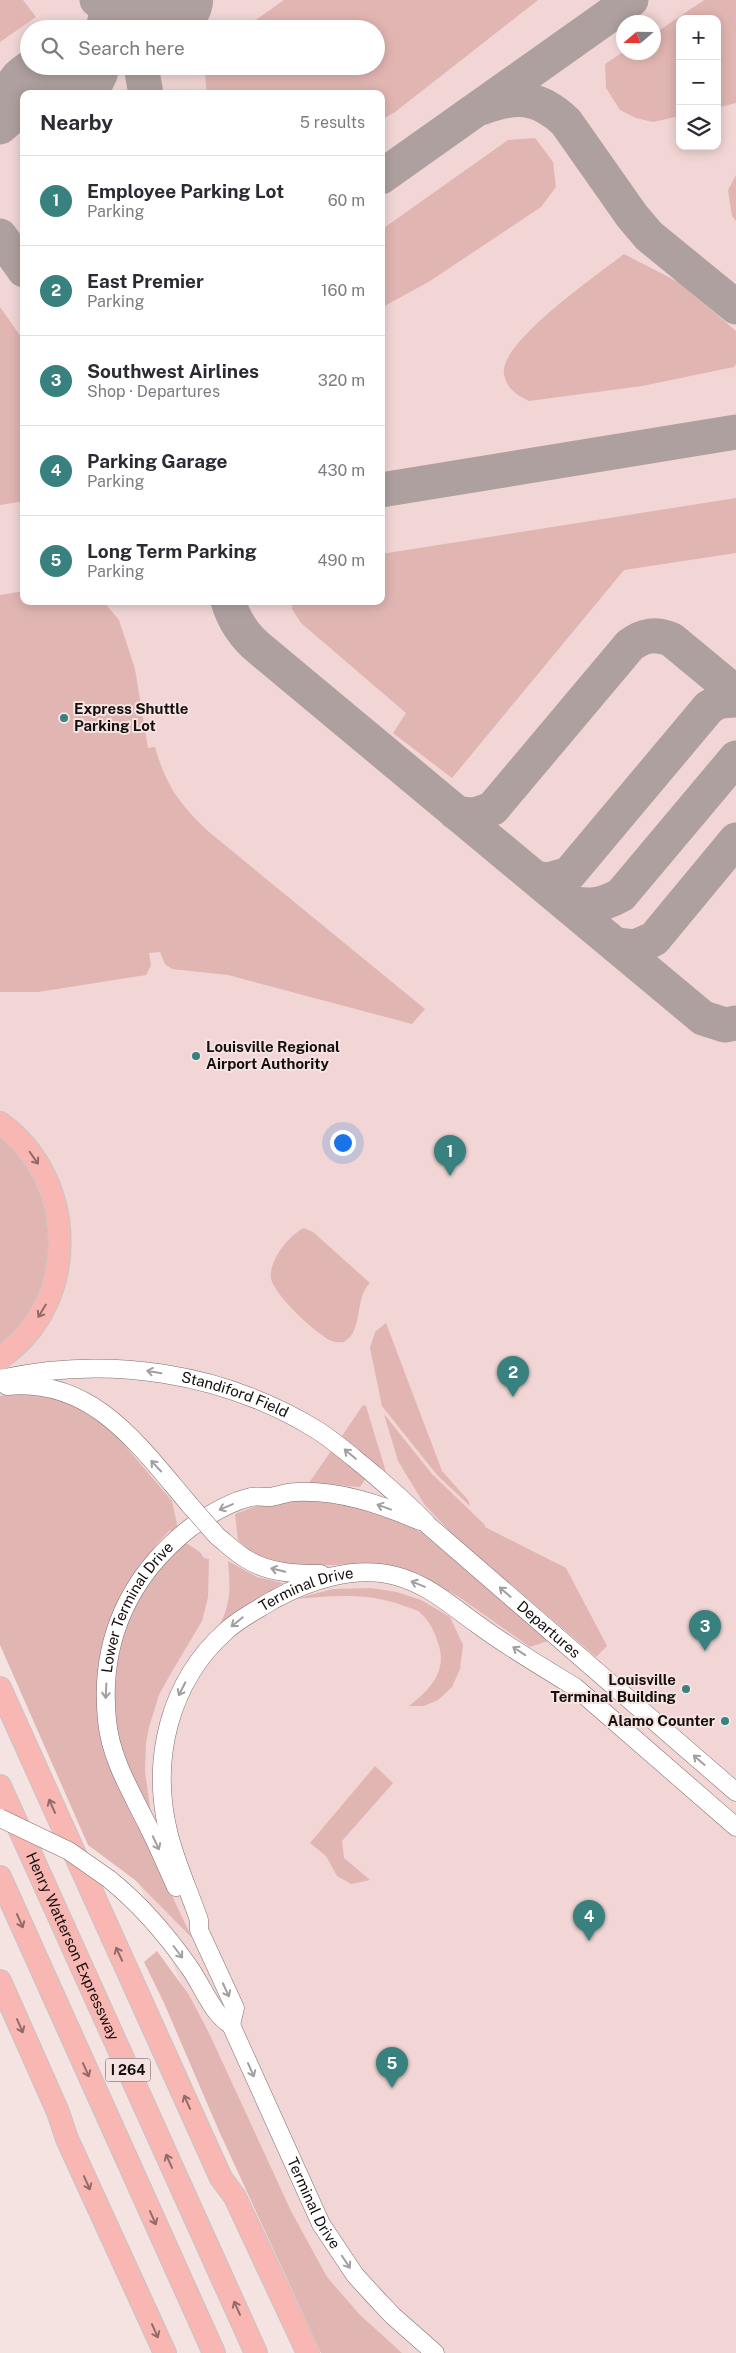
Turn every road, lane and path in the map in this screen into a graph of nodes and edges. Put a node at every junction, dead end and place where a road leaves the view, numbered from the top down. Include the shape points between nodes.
1 (0, 1124) edge
2 (0, 1358) edge
3 (0, 1379) edge
4 (0, 1386) edge
5 (429, 1526) junction
6 (344, 1574) junction
7 (0, 1688) edge
8 (0, 1786) edge
9 (736, 1792) edge
10 (0, 1818) edge
11 (736, 1827) edge
12 (0, 1877) edge
13 (199, 1930) junction
14 (0, 1981) edge
15 (0, 2020) edge
16 (231, 2025) junction
17 (67, 2138) junction
18 (221, 2178) junction
19 (165, 2353) edge
20 (214, 2353) edge
21 (256, 2353) edge
22 (294, 2353) edge
23 (308, 2353) edge
24 (435, 2353) edge

1 -> 2 highway via 21,1141 48,1181 55,1202 61,1248 58,1269 46,1304 29,1331
5 -> 3 main road, Standiford Field via 394,1490 330,1439 281,1410 237,1393 160,1372 111,1367 42,1371
6 -> 4 main road, bridge via 286,1572 248,1560 217,1536 118,1425 87,1401 56,1389 19,1384
9 -> 5 main road, Departures
5 -> 13 main road, Lower Terminal Drive via 370,1501 346,1496 294,1492 251,1497 204,1518 168,1546 135,1586 125,1605 108,1663 105,1697 110,1739 122,1773 193,1924
11 -> 6 main road, Terminal Drive via 575,1687 476,1624 428,1588 394,1576
6 -> 13 main road, Terminal Drive via 297,1587 244,1616 209,1648 183,1686 174,1708 162,1752 162,1800 168,1833 199,1920
18 -> 7 highway
21 -> 8 highway, Henry Watterson Expressway / I 264
10 -> 16 main road, Terminal Drive, bridge via 69,1851 134,1901 190,1967 220,2018
12 -> 20 highway, I 264
13 -> 16 main road, Terminal Drive via 235,2008
14 -> 17 highway
15 - 17 highway via 46,2116
16 -> 24 main road, Terminal Drive via 321,2224 355,2275 393,2316
17 -> 19 highway
18 - 22 highway via 224,2201
18 - 23 highway via 235,2198

